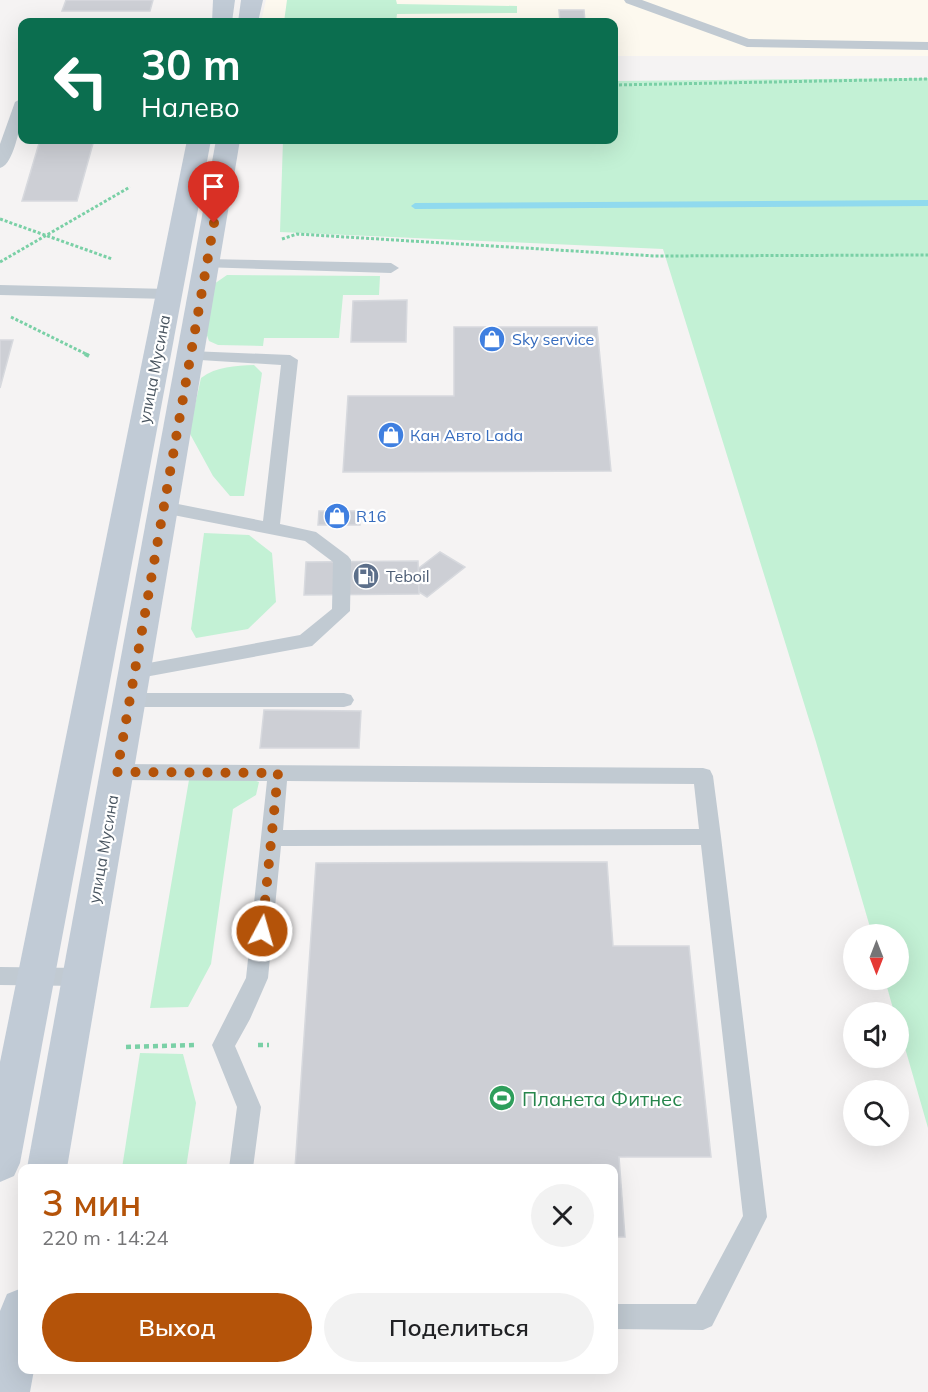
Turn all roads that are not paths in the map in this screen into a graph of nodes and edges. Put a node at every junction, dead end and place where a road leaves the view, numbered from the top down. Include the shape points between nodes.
1 (224, 0) edge
2 (252, 0) edge
3 (630, 0) edge
4 (222, 18) edge
5 (250, 18) edge
6 (928, 46) edge
7 (18, 113) edge
8 (198, 144) edge
9 (227, 144) edge
10 (0, 164) edge
11 (206, 264) junction
12 (391, 268) dead end
13 (0, 290) edge
14 (169, 294) junction
15 (190, 356) junction
16 (163, 507) junction
17 (271, 529) junction
18 (132, 686) junction
19 (344, 700) dead end
20 (117, 772) junction
21 (278, 773) junction
22 (711, 837) junction
23 (272, 838) junction
24 (18, 976) edge
25 (81, 977) junction
26 (0, 1163) edge
27 (48, 1164) edge
28 (242, 1164) edge
29 (618, 1317) edge
30 (18, 1336) edge
31 (8, 1392) edge

1 - 4 street
2 - 5 street
3 - 6 lane via 747,43
7 - 10 lane
8 - 14 street, улица Мусина
9 - 11 street, улица Мусина
11 - 12 lane
11 - 15 street, улица Мусина
13 - 14 lane
14 - 24 street, улица Мусина
15 - 16 street, улица Мусина
15 - 17 lane via 290,360
16 - 17 lane
16 - 18 street, улица Мусина
17 - 18 lane via 310,536 342,560 341,611 304,641
18 - 19 lane
18 - 20 street, улица Мусина
20 - 21 lane
20 - 25 street, улица Мусина
21 - 22 lane via 703,776
21 - 23 lane
22 - 23 lane
22 - 29 lane via 755,1217 703,1317
23 - 28 lane via 257,978 223,1045 249,1107
24 - 25 lane
24 - 26 street, улица Мусина
25 - 27 street, улица Мусина
30 - 31 street

